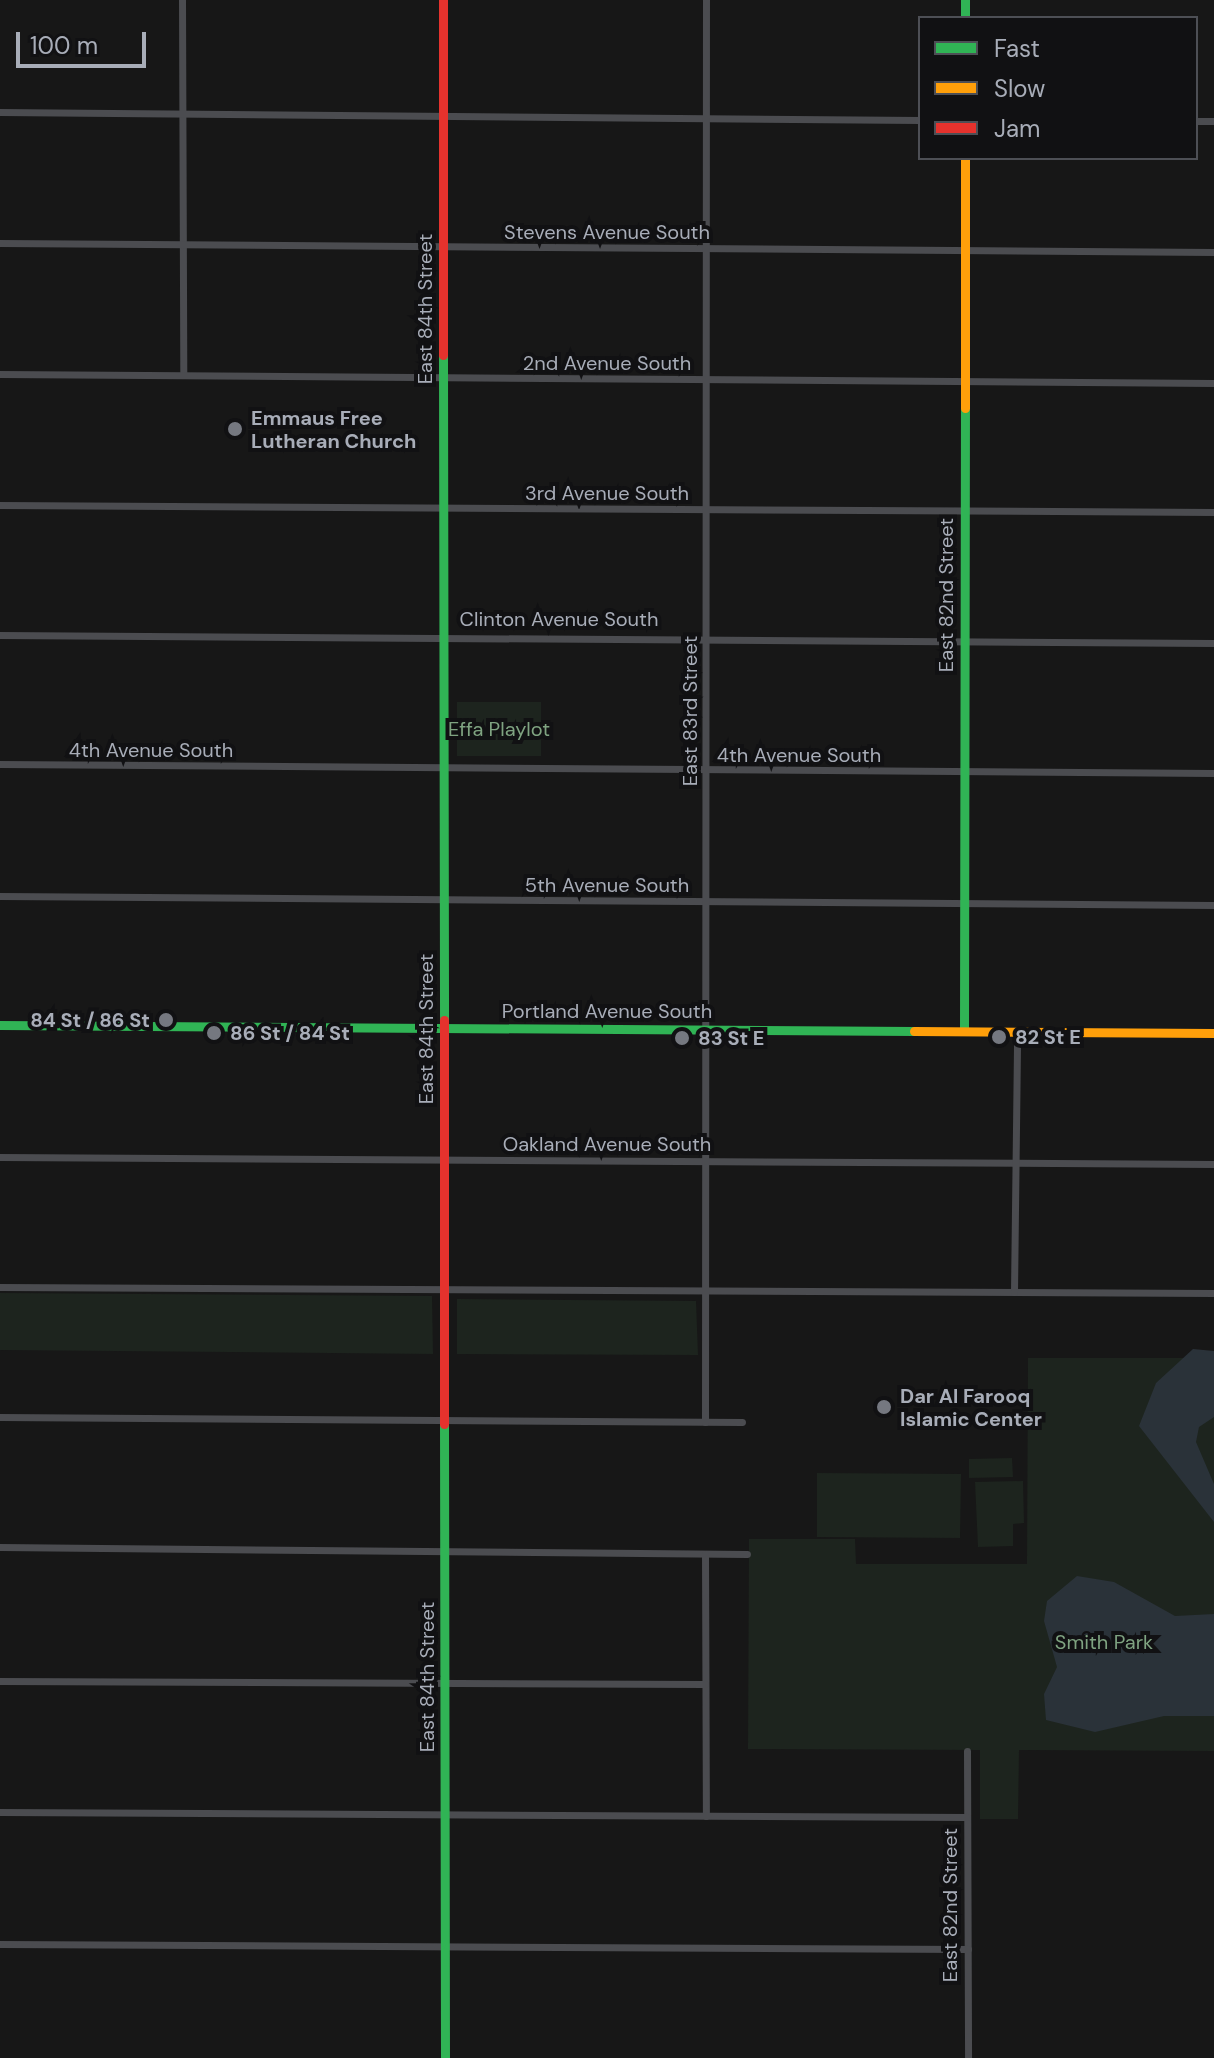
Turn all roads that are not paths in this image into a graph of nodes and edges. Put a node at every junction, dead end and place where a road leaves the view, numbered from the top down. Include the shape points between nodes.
1 (182, 0) edge
2 (443, 0) edge
3 (706, 0) edge
4 (0, 112) edge
5 (182, 114) junction
6 (443, 116) junction
7 (706, 118) junction
8 (918, 120) edge
9 (965, 160) edge
10 (0, 243) edge
11 (183, 245) junction
12 (443, 247) junction
13 (706, 249) junction
14 (964, 251) junction
15 (1214, 252) edge
16 (0, 374) edge
17 (183, 375) junction
18 (443, 377) junction
19 (706, 379) junction
20 (964, 381) junction
21 (1214, 383) edge
22 (0, 505) edge
23 (443, 507) junction
24 (706, 509) junction
25 (964, 511) junction
26 (1214, 512) edge
27 (0, 635) edge
28 (443, 635) junction
29 (706, 636) junction
30 (964, 638) junction
31 (1214, 643) edge
32 (0, 764) edge
33 (444, 768) junction
34 (705, 770) junction
35 (964, 772) junction
36 (1214, 773) edge
37 (0, 896) edge
38 (444, 899) junction
39 (705, 901) junction
40 (964, 903) junction
41 (1214, 905) edge
42 (0, 1025) edge
43 (444, 1028) junction
44 (705, 1030) junction
45 (964, 1031) junction
46 (1017, 1032) junction
47 (1214, 1033) edge
48 (0, 1157) edge
49 (444, 1159) junction
50 (705, 1160) junction
51 (1016, 1164) junction
52 (1214, 1164) edge
53 (0, 1287) edge
54 (444, 1289) junction
55 (705, 1291) junction
56 (1014, 1292) junction
57 (1214, 1293) edge
58 (0, 1417) edge
59 (444, 1420) junction
60 (705, 1422) junction
61 (742, 1422) dead end
62 (0, 1547) edge
63 (444, 1551) junction
64 (705, 1554) junction
65 (747, 1554) dead end
66 (0, 1681) edge
67 (444, 1683) junction
68 (705, 1684) junction
69 (967, 1751) dead end
70 (0, 1812) edge
71 (445, 1814) junction
72 (706, 1816) junction
73 (967, 1817) junction
74 (0, 1944) edge
75 (445, 1946) junction
76 (968, 1949) junction
77 (445, 2058) edge
78 (968, 2058) edge

1 - 5 street
2 - 6 street, East 84th Street
3 - 7 street, East 83rd Street
4 - 5 street
5 - 6 street
5 - 11 street
6 - 7 street
6 - 12 street, East 84th Street
7 - 8 street
7 - 13 street, East 83rd Street
9 - 14 street, East 82nd Street
10 - 11 street, Stevens Avenue South
11 - 12 street, Stevens Avenue South
11 - 17 street
12 - 13 street, Stevens Avenue South
12 - 18 street, East 84th Street
13 - 14 street, Stevens Avenue South
13 - 19 street, East 83rd Street
14 - 15 street, Stevens Avenue South
14 - 20 street, East 82nd Street
16 - 17 street, 2nd Avenue South
17 - 18 street, 2nd Avenue South
18 - 19 street, 2nd Avenue South
18 - 23 street, East 84th Street
19 - 20 street, 2nd Avenue South
19 - 24 street, East 83rd Street
20 - 21 street, 2nd Avenue South
20 - 25 street, East 82nd Street
22 - 23 street, 3rd Avenue South
23 - 24 street, 3rd Avenue South
23 - 28 street, East 84th Street
24 - 25 street, 3rd Avenue South
24 - 29 street, East 83rd Street
25 - 26 street, 3rd Avenue South
25 - 30 street, East 82nd Street
27 - 28 street, Clinton Avenue South
28 - 29 street, Clinton Avenue South
28 - 33 street, East 84th Street
29 - 30 street, Clinton Avenue South
29 - 34 street, East 83rd Street
30 - 31 street, Clinton Avenue South
30 - 35 street, East 82nd Street
32 - 33 street, 4th Avenue South
33 - 34 street, 4th Avenue South
33 - 38 street, East 84th Street
34 - 35 street, 4th Avenue South
34 - 39 street, East 83rd Street
35 - 36 street, 4th Avenue South
35 - 40 street, East 82nd Street
37 - 38 street, 5th Avenue South
38 - 39 street, 5th Avenue South
38 - 43 street, East 84th Street
39 - 40 street, 5th Avenue South
39 - 44 street, East 83rd Street
40 - 41 street, 5th Avenue South
40 - 45 street, East 82nd Street
42 - 43 street, Portland Avenue South
43 - 44 street, Portland Avenue South
43 - 49 street, East 84th Street
44 - 45 street, Portland Avenue South
44 - 50 street, East 83rd Street
45 - 46 street, Portland Avenue South
46 - 47 street, Portland Avenue South
46 - 51 street
48 - 49 street, Oakland Avenue South
49 - 50 street, Oakland Avenue South
49 - 54 street, East 84th Street
50 - 51 street, Oakland Avenue South
50 - 55 street, East 83rd Street
51 - 52 street, Oakland Avenue South
51 - 56 street
53 - 54 street
54 - 55 street
54 - 59 street, East 84th Street
55 - 56 street
55 - 60 street, East 83rd Street
56 - 57 street
58 - 59 street
59 - 60 street
59 - 63 street, East 84th Street
60 - 61 street
62 - 63 street
63 - 64 street
63 - 67 street, East 84th Street
64 - 65 street
64 - 68 street
66 - 67 street
67 - 68 street
67 - 71 street, East 84th Street
68 - 72 street
69 - 73 street, East 82nd Street
70 - 71 street
71 - 72 street
71 - 75 street, East 84th Street
72 - 73 street
73 - 76 street, East 82nd Street
74 - 75 street
75 - 76 street
75 - 77 street, East 84th Street
76 - 78 street, East 82nd Street

